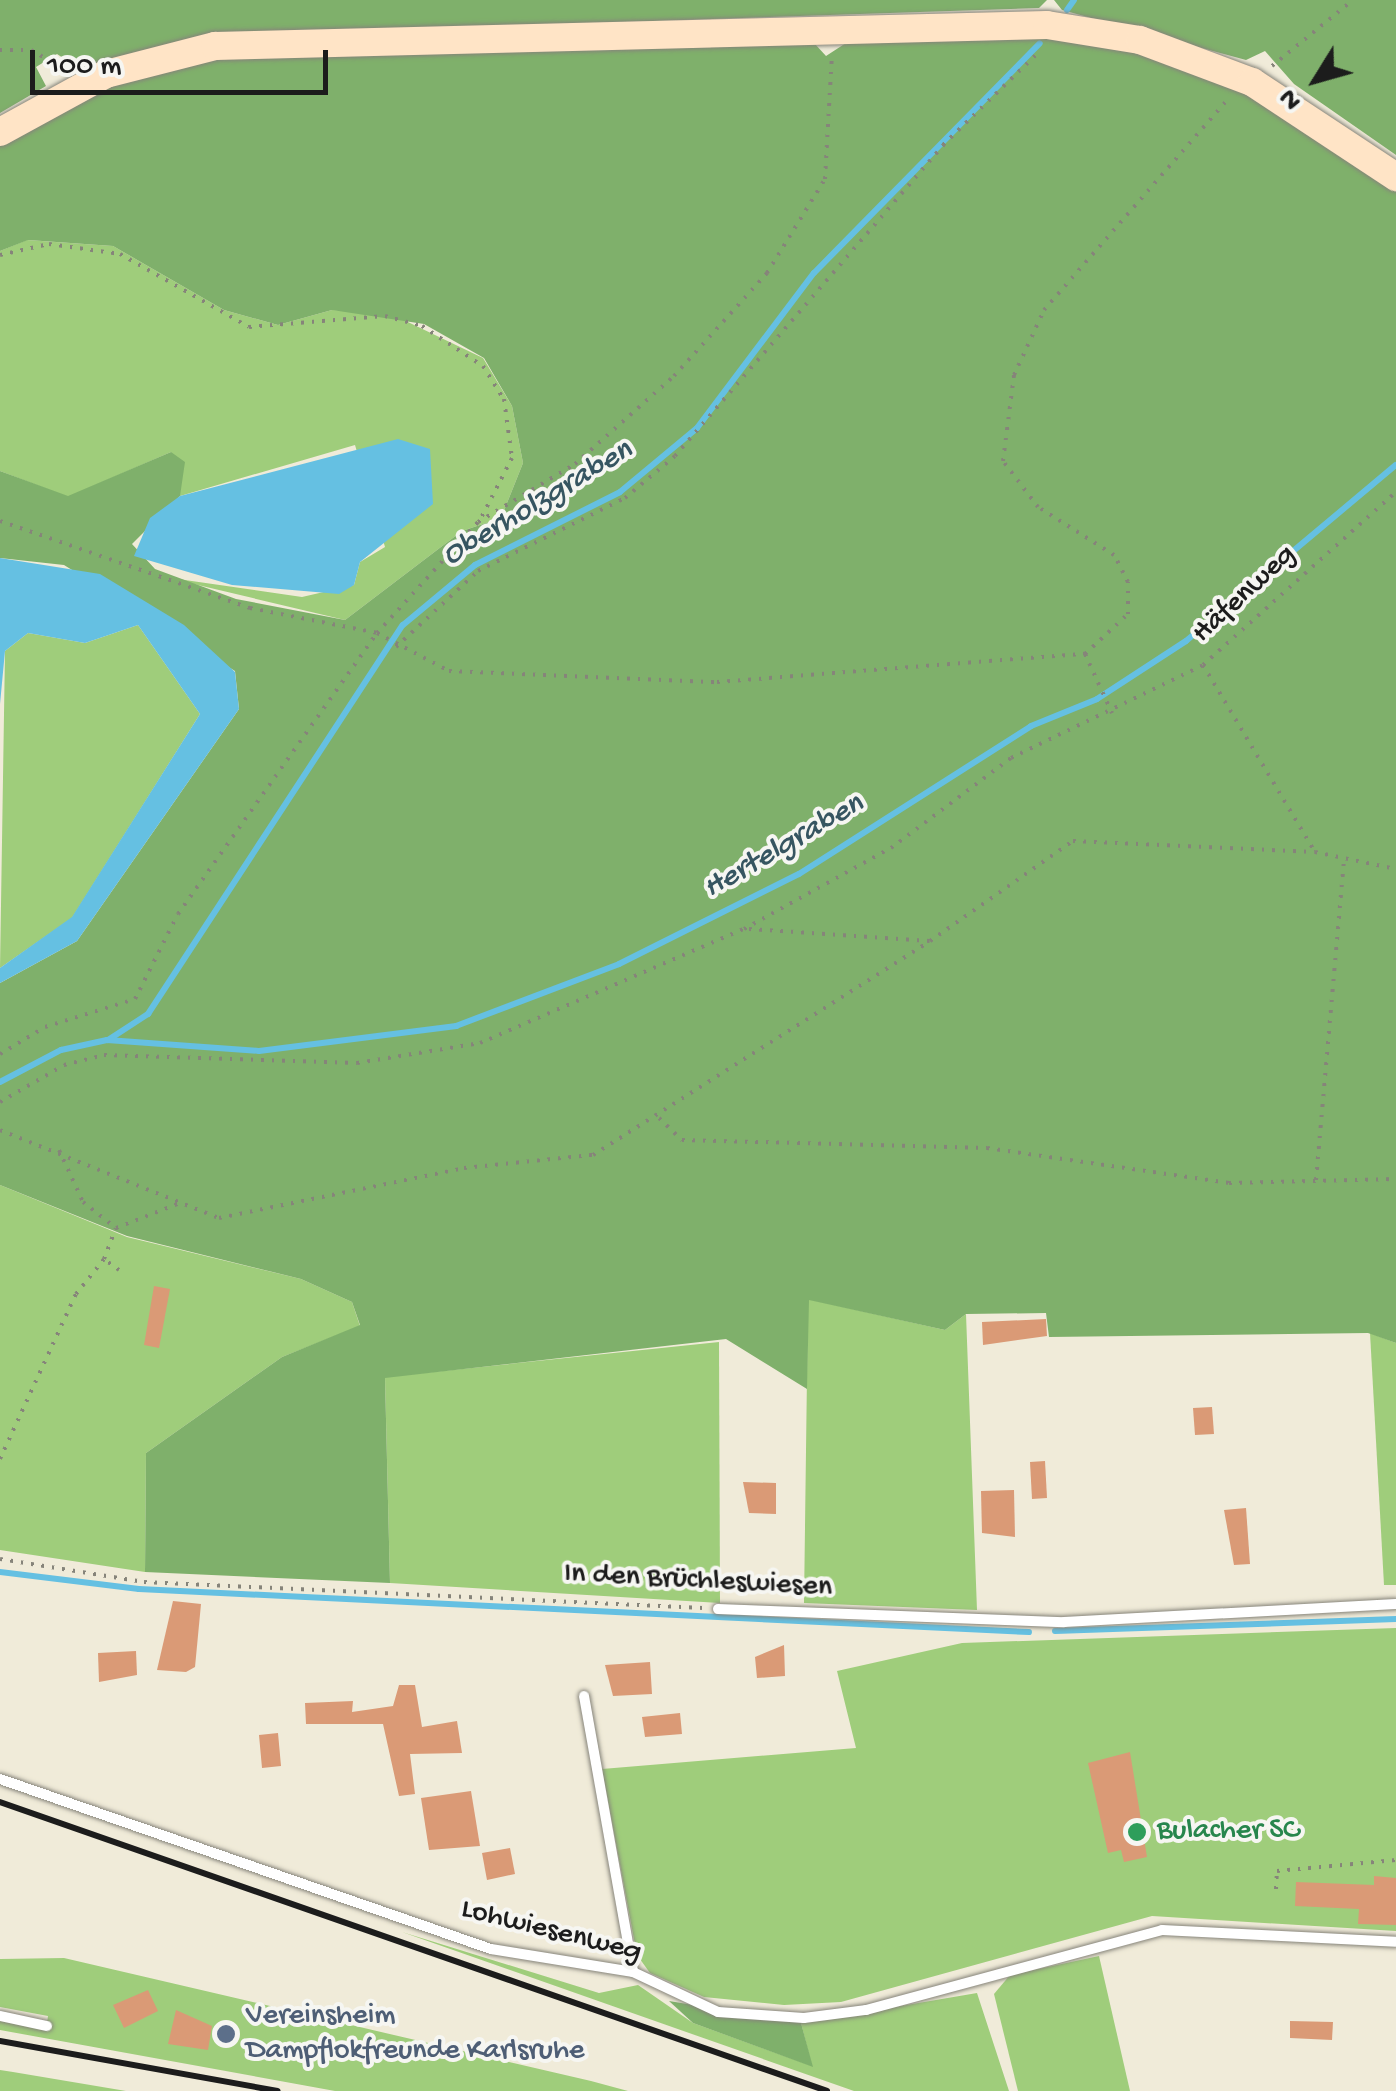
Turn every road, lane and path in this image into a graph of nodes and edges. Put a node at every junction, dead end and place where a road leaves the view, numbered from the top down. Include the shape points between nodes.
1 (1353, 0) edge
2 (1065, 26) junction
3 (830, 28) junction
4 (0, 50) edge
5 (1252, 82) junction
6 (78, 86) junction
7 (0, 132) edge
8 (1396, 177) edge
9 (0, 256) edge
10 (1396, 492) edge
11 (0, 521) edge
12 (478, 522) junction
13 (377, 633) junction
14 (395, 646) junction
15 (1085, 654) junction
16 (1203, 665) junction
17 (1112, 713) junction
18 (1315, 852) junction
19 (1344, 858) junction
20 (1396, 868) edge
21 (744, 929) junction
22 (930, 941) junction
23 (0, 1054) edge
24 (0, 1102) edge
25 (659, 1118) junction
26 (0, 1130) edge
27 (59, 1150) junction
28 (1316, 1180) junction
29 (1396, 1180) edge
30 (180, 1203) junction
31 (116, 1228) junction
32 (104, 1259) junction
33 (119, 1270) dead end
34 (0, 1459) edge
35 (0, 1559) edge
36 (1396, 1604) edge
37 (718, 1609) joint
38 (584, 1696) dead end
39 (0, 1779) edge
40 (1396, 1860) edge
41 (1276, 1889) dead end
42 (1396, 1942) edge
43 (633, 1972) junction
44 (0, 2016) edge
45 (47, 2026) dead end

1 - 5 path
2 - 3 street
2 - 5 street via 1140,40
2 - 14 path via 943,146 676,456 625,498 478,571
3 - 6 street via 214,46
3 - 12 path via 825,179 813,211 674,376 575,464
4 - 6 path via 46,56
5 - 8 street
5 - 15 path via 1068,281 1014,375 1003,461 1038,507 1114,556 1128,582 1128,614
6 - 7 street
9 - 12 path via 49,244 120,254 249,327 385,316 455,344 494,378 511,422 512,458
10 - 16 path, Häfenweg
11 - 13 path via 250,608
12 - 13 path
13 - 14 path
13 - 23 path via 178,914 134,999 45,1027
14 - 15 path via 449,671 717,682
15 - 17 path
16 - 17 path, Häfenweg
16 - 18 path
17 - 21 path, Häfenweg via 1011,758 890,848
18 - 19 path
18 - 22 path via 1073,840
19 - 20 path
19 - 28 path
21 - 22 path
21 - 24 path, Häfenweg via 480,1043 357,1063 104,1055 64,1065
22 - 25 path
25 - 28 path via 682,1140 987,1148 1230,1183
25 - 30 path via 593,1155 464,1168 220,1218
26 - 27 path
27 - 30 path
27 - 31 path via 84,1202
28 - 29 path
30 - 31 path
31 - 32 path
32 - 33 path
32 - 34 path via 76,1294
35 - 37 path, In den Brüchleswiesen via 144,1582
36 - 37 lane, In den Brüchleswiesen via 1064,1622
38 - 43 lane
39 - 43 lane, Lohwiesenweg via 491,1948
40 - 41 path via 1277,1871
42 - 43 lane, Lohwiesenweg via 1162,1930 896,2004 804,2018 718,2012
44 - 45 lane

